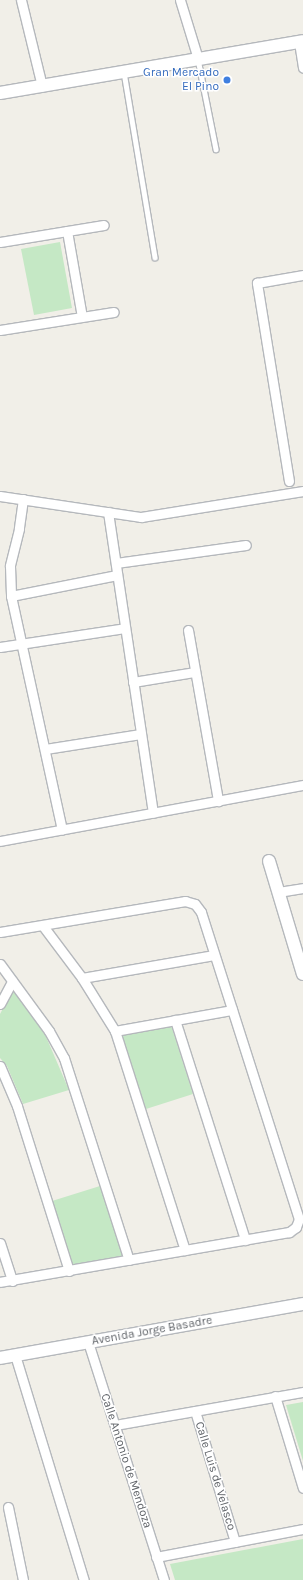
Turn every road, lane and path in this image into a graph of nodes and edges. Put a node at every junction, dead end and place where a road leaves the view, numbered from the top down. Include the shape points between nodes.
1 (21, 0) edge
2 (180, 0) edge
3 (301, 42) edge
4 (198, 59) junction
5 (303, 68) edge
6 (124, 72) junction
7 (42, 86) junction
8 (0, 93) edge
9 (216, 149) dead end
10 (104, 225) dead end
11 (67, 231) junction
12 (0, 242) edge
13 (155, 257) dead end
14 (303, 275) edge
15 (114, 312) dead end
16 (82, 317) junction
17 (0, 330) edge
18 (289, 481) dead end
19 (303, 491) edge
20 (0, 496) edge
21 (23, 499) junction
22 (108, 512) junction
23 (246, 545) dead end
24 (116, 563) junction
25 (117, 575) junction
26 (11, 596) junction
27 (125, 628) junction
28 (188, 630) dead end
29 (22, 644) junction
30 (0, 647) edge
31 (195, 672) junction
32 (133, 682) junction
33 (141, 734) junction
34 (45, 749) junction
35 (303, 785) edge
36 (218, 801) junction
37 (153, 812) junction
38 (62, 830) junction
39 (0, 841) edge
40 (269, 861) dead end
41 (303, 888) edge
42 (278, 892) junction
43 (43, 926) junction
44 (0, 932) edge
45 (214, 954) junction
46 (0, 964) edge
47 (303, 974) edge
48 (82, 978) junction
49 (12, 981) junction
50 (0, 1004) edge
51 (232, 1010) junction
52 (175, 1020) junction
53 (115, 1031) junction
54 (0, 1066) edge
55 (245, 1240) junction
56 (0, 1243) edge
57 (185, 1250) junction
58 (129, 1260) junction
59 (69, 1271) junction
60 (12, 1281) junction
61 (0, 1282) edge
62 (303, 1304) edge
63 (88, 1342) junction
64 (15, 1355) junction
65 (0, 1358) edge
66 (303, 1392) edge
67 (275, 1396) junction
68 (195, 1410) junction
69 (115, 1425) junction
70 (303, 1488) edge
71 (8, 1507) dead end
72 (303, 1530) edge
73 (235, 1542) junction
74 (156, 1557) junction
75 (23, 1580) edge
76 (84, 1580) edge
77 (164, 1580) edge

1 - 7 street
2 - 4 street
3 - 4 street
3 - 5 street
4 - 6 street
4 - 9 lane
6 - 7 street
6 - 13 lane
7 - 8 street
10 - 11 street
11 - 12 street
11 - 16 street
14 - 18 street via 257,283
15 - 16 street
16 - 17 street
19 - 22 street via 147,517
20 - 21 street
21 - 22 street
21 - 26 street via 10,566
22 - 24 street
23 - 24 street
24 - 25 street
25 - 26 street
25 - 27 street
26 - 29 street
27 - 29 street
27 - 32 street
28 - 31 street
29 - 30 street
29 - 34 street
31 - 32 street
31 - 36 street
32 - 33 street
33 - 34 street
33 - 37 street
34 - 38 street
35 - 36 street
36 - 37 street
37 - 38 street
38 - 39 street
40 - 42 street
41 - 42 street
42 - 47 street
43 - 44 street
43 - 45 street via 190,902 201,912
43 - 48 street
45 - 48 street
45 - 51 street
46 - 49 street
48 - 53 street
49 - 50 street
49 - 58 street via 49,1031 64,1058
51 - 52 street
51 - 55 street via 298,1219 296,1227 289,1232
52 - 53 street
52 - 55 street
53 - 57 street
54 - 59 street via 17,1106
55 - 57 street
56 - 60 street
57 - 58 street
58 - 59 street
59 - 60 street
60 - 61 street
62 - 63 street, Avenida Jorge Basadre
63 - 64 street, Avenida Jorge Basadre
63 - 69 street, Calle Antonio de Mendoza
64 - 65 street, Avenida Jorge Basadre
64 - 76 street
66 - 67 street
67 - 68 street
67 - 70 street
68 - 69 street
68 - 73 street, Calle Luis de Velasco
69 - 74 street, Calle Antonio de Mendoza
71 - 75 street
72 - 73 street
73 - 74 street
74 - 77 street, Calle Antonio de Mendoza

